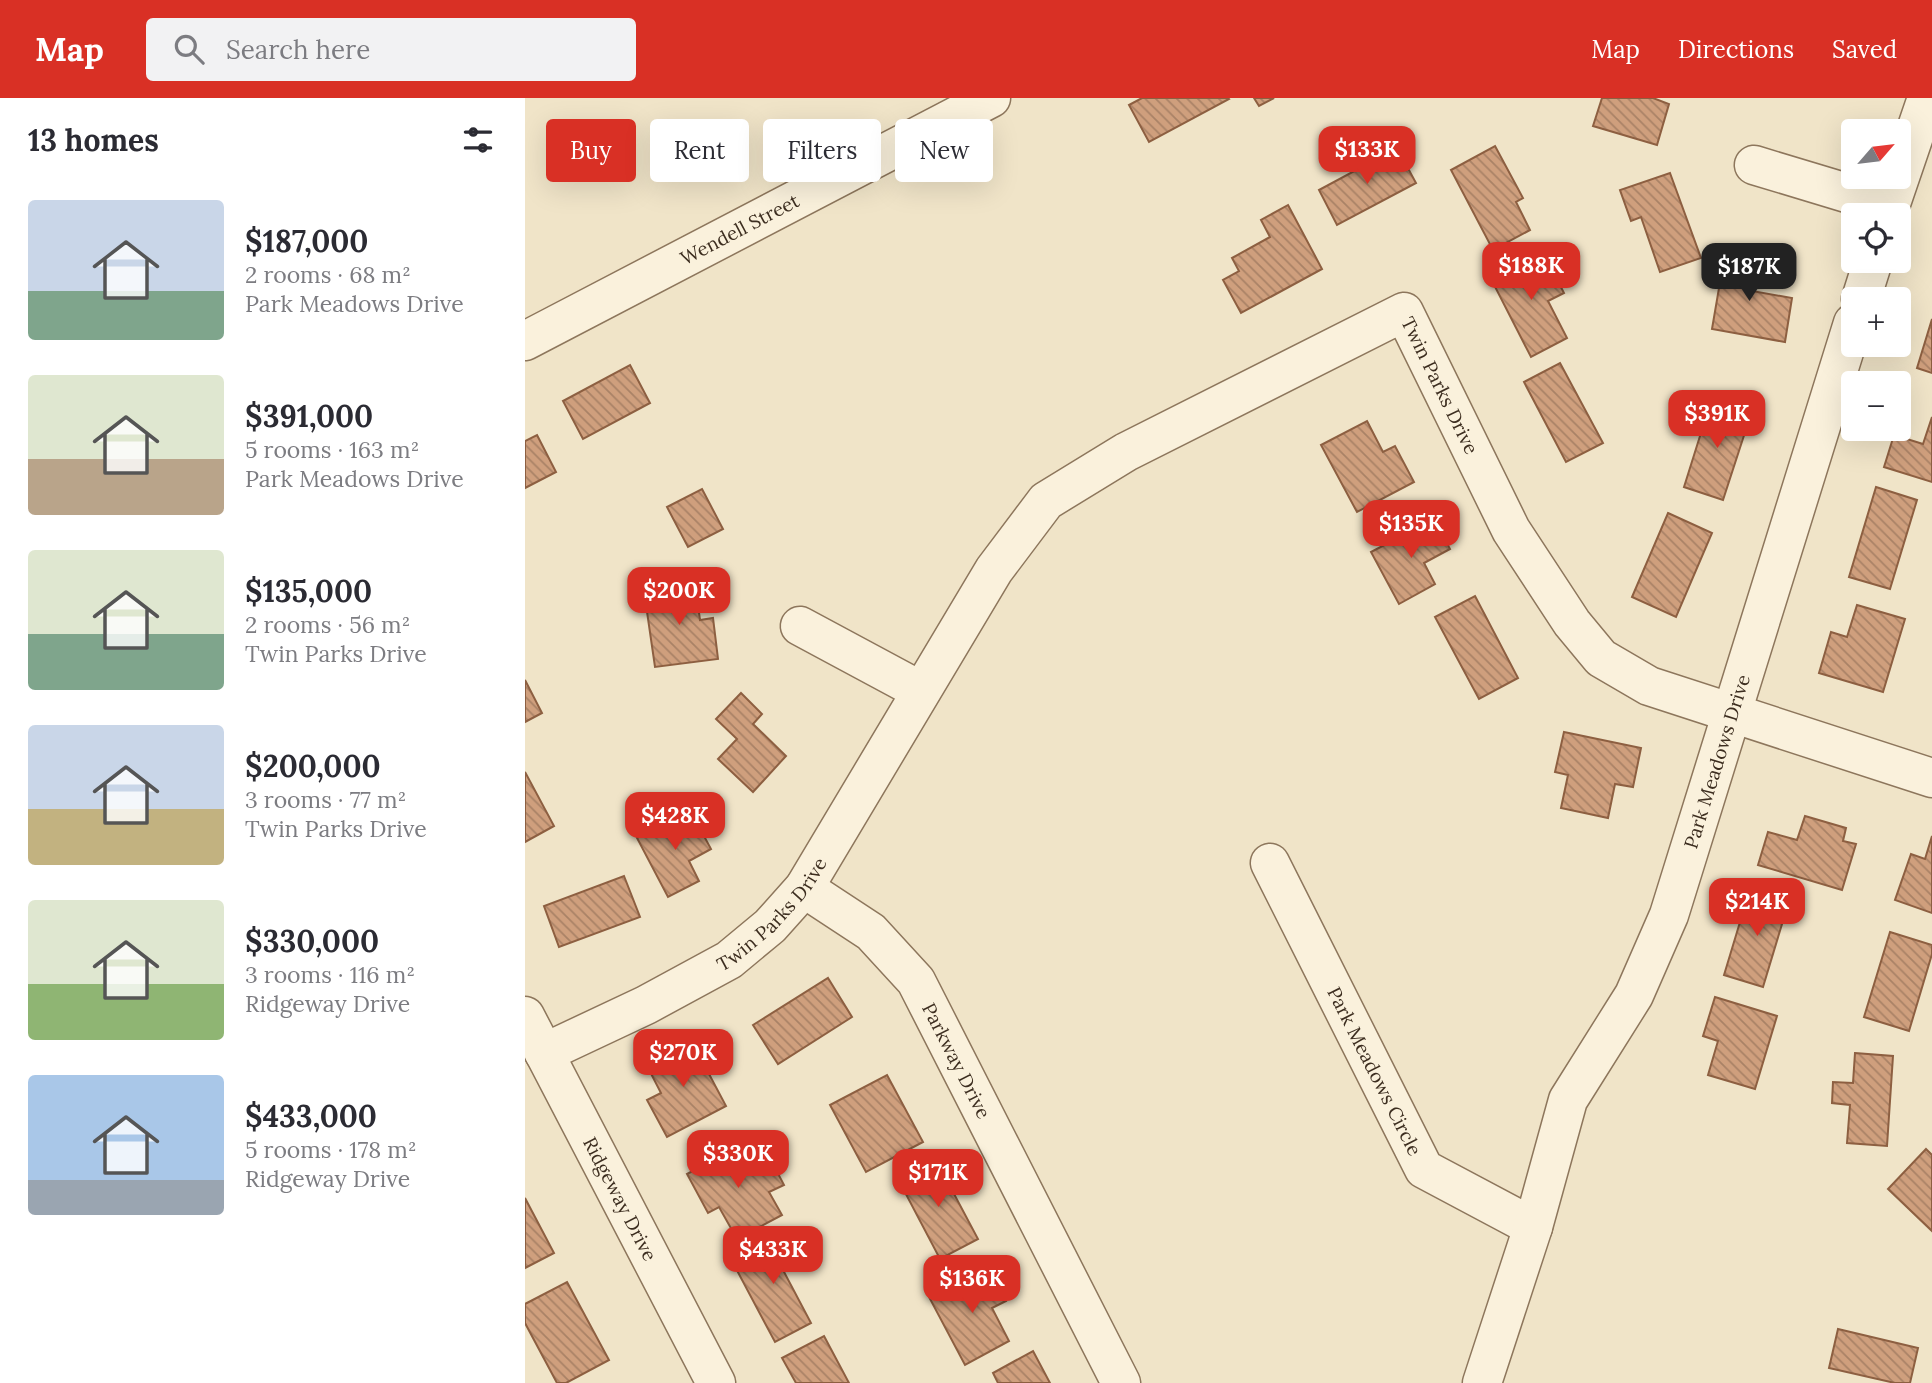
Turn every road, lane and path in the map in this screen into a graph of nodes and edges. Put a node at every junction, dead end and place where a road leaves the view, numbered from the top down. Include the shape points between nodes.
1 (991, 98) edge
2 (1927, 98) edge
3 (1754, 165) dead end
4 (1866, 203) edge
5 (1892, 203) edge
6 (525, 341) edge
7 (1842, 357) edge
8 (800, 625) dead end
9 (921, 691) junction
10 (1731, 712) junction
11 (1932, 778) edge
12 (1270, 863) dead end
13 (804, 888) junction
14 (525, 1016) edge
15 (544, 1053) junction
16 (1533, 1227) junction
17 (716, 1383) edge
18 (1121, 1383) edge
19 (1482, 1383) edge

1 - 6 street, Wendell Street
2 - 5 street
3 - 4 street
7 - 10 street, Park Meadows Drive
8 - 9 street
9 - 10 street, Twin Parks Drive via 994,570 1046,501 1126,453 1404,312 1511,530 1572,623 1601,658 1649,686
9 - 13 street, Twin Parks Drive
10 - 11 street, Twin Parks Drive
10 - 16 street, Park Meadows Drive via 1668,915 1634,995 1569,1100
12 - 16 street, Park Meadows Circle via 1424,1169
13 - 15 street, Twin Parks Drive via 770,926 729,960
13 - 18 street, Parkway Drive via 871,932 916,981
14 - 15 street, Ridgeway Drive
15 - 17 street, Ridgeway Drive
16 - 19 street, Park Meadows Drive

